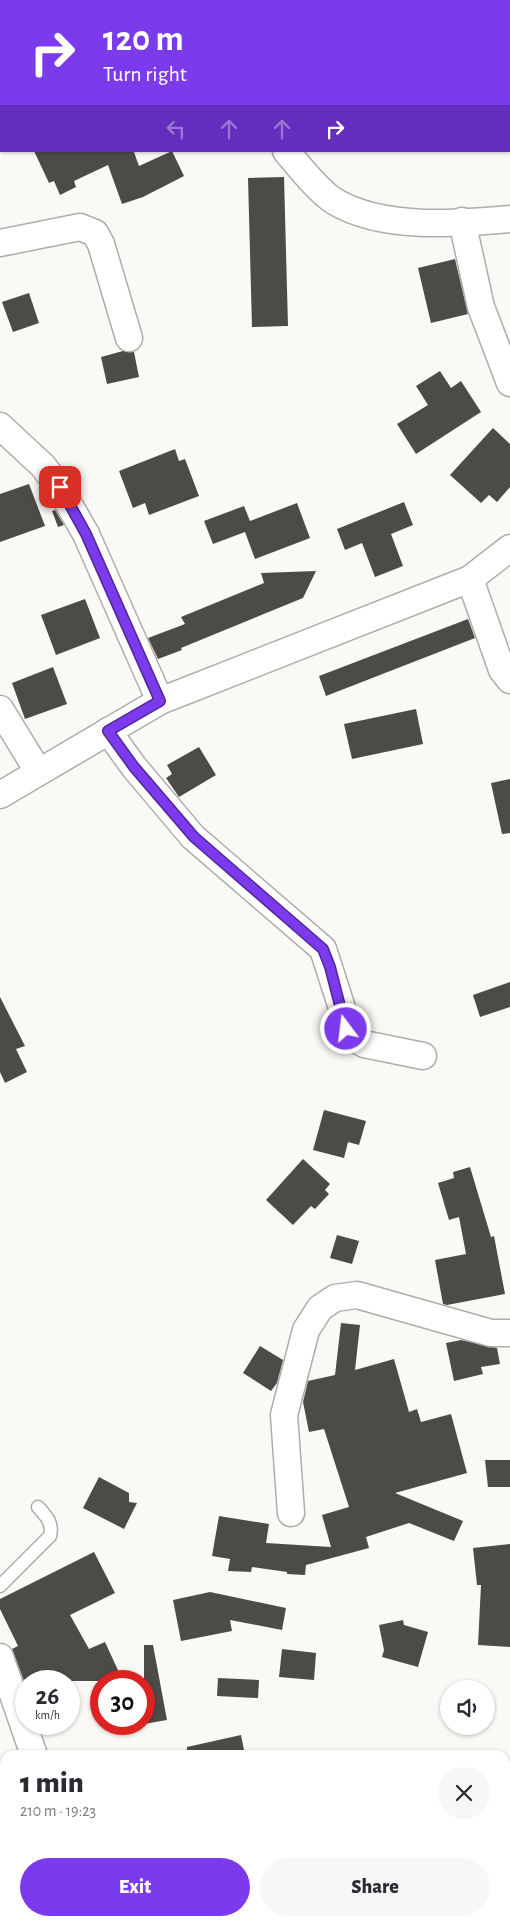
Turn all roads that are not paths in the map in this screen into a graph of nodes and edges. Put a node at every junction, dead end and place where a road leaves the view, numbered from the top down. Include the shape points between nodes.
1 (287, 152) edge
2 (510, 220) edge
3 (462, 221) junction
4 (0, 243) edge
5 (129, 338) dead end
6 (510, 383) edge
7 (0, 426) edge
8 (510, 548) edge
9 (470, 579) junction
10 (510, 680) edge
11 (160, 701) junction
12 (0, 709) edge
13 (108, 731) junction
14 (38, 771) junction
15 (0, 795) edge
16 (423, 1056) dead end
17 (510, 1333) edge
18 (38, 1507) dead end
19 (291, 1513) dead end
20 (0, 1586) edge
21 (0, 1657) edge
22 (32, 1750) edge

1 - 3 street via 332,200 358,213 388,220
2 - 3 street
3 - 6 street via 481,307
4 - 5 street via 80,227 95,233
7 - 11 street via 43,466 60,487 86,534
8 - 9 street
9 - 10 street via 502,670
9 - 11 street
11 - 13 street
12 - 14 street
13 - 14 street
13 - 16 street via 194,837 323,949 350,1036 364,1044
14 - 15 street
17 - 19 street via 491,1334 357,1294 335,1298 320,1308 306,1330 284,1415
18 - 20 lane via 48,1518 52,1528 50,1536
21 - 22 street

